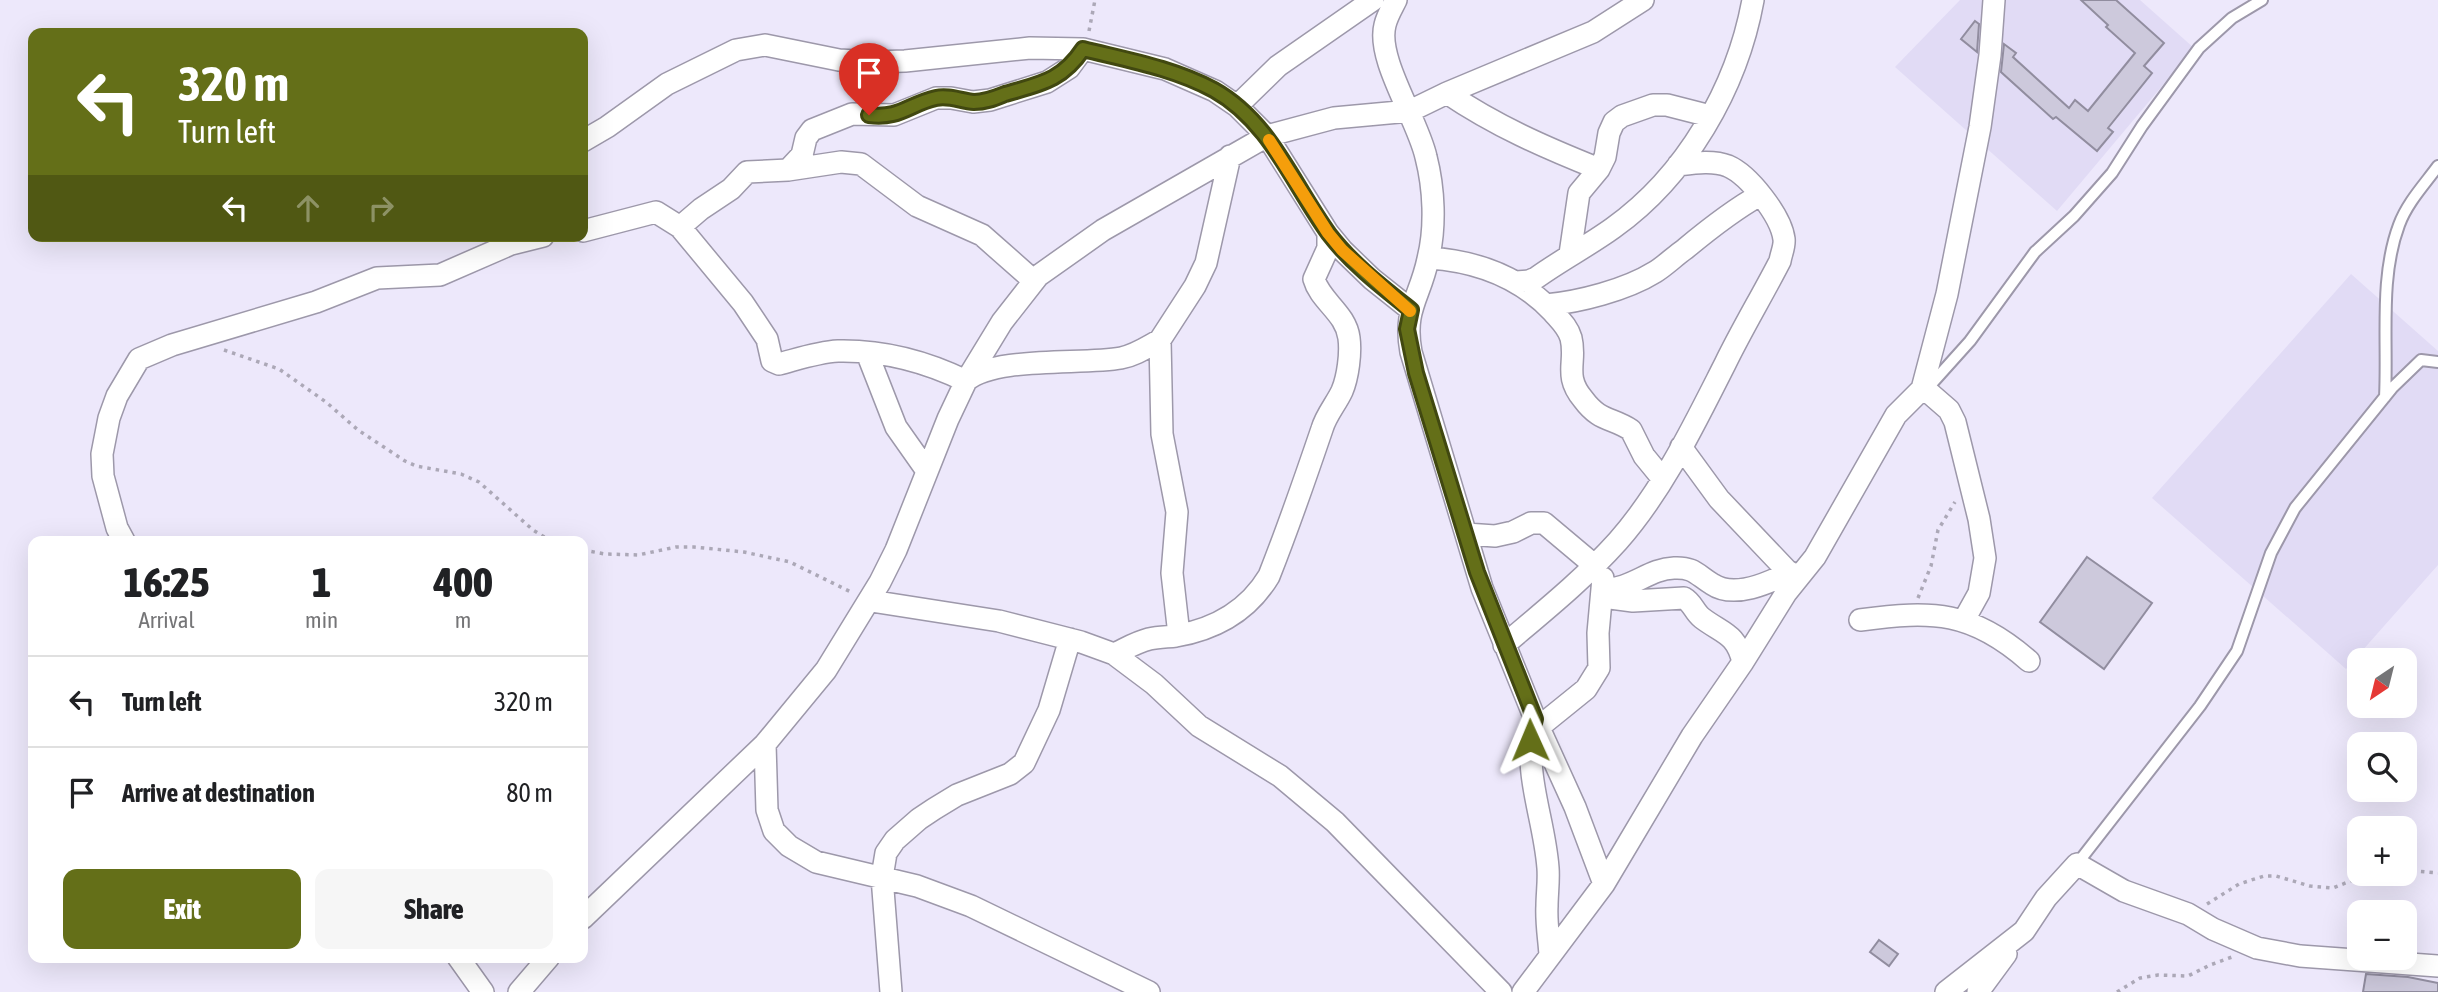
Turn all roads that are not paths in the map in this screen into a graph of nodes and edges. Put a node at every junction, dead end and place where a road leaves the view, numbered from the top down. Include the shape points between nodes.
1 (1373, 0) edge
2 (1396, 0) edge
3 (1643, 0) edge
4 (1753, 0) edge
5 (1994, 0) edge
6 (2262, 0) edge
7 (1083, 49) junction
8 (1447, 93) junction
9 (1237, 106) junction
10 (1410, 111) junction
11 (1710, 116) junction
12 (1267, 136) junction
13 (588, 138) edge
14 (1230, 156) junction
15 (1678, 165) junction
16 (2438, 166) edge
17 (1599, 169) junction
18 (788, 170) junction
19 (1760, 195) junction
20 (680, 228) junction
21 (588, 229) edge
22 (1328, 233) junction
23 (519, 242) edge
24 (493, 245) edge
25 (1570, 254) junction
26 (1429, 258) junction
27 (1034, 281) junction
28 (1516, 282) junction
29 (1546, 305) junction
30 (1411, 310) junction
31 (1160, 340) junction
32 (867, 353) junction
33 (2438, 362) edge
34 (966, 381) junction
35 (1926, 390) joint
36 (2385, 397) junction
37 (1681, 447) junction
38 (927, 471) junction
39 (1662, 478) junction
40 (1466, 534) junction
41 (121, 536) edge
42 (1599, 560) junction
43 (1793, 576) junction
44 (1602, 593) junction
45 (871, 601) junction
46 (1860, 620) dead end
47 (1965, 620) junction
48 (1179, 635) junction
49 (1070, 639) junction
50 (1504, 645) junction
51 (1114, 654) junction
52 (2029, 661) dead end
53 (1743, 662) junction
54 (1537, 723) junction
55 (765, 744) junction
56 (2077, 864) junction
57 (882, 877) junction
58 (1604, 884) junction
59 (588, 913) edge
60 (2024, 930) junction
61 (1550, 955) junction
62 (462, 963) edge
63 (544, 963) edge
64 (2438, 966) edge
65 (483, 992) edge
66 (519, 992) edge
67 (891, 992) edge
68 (1149, 992) edge
69 (1501, 992) edge
70 (1523, 992) edge
71 (1946, 992) edge
72 (1978, 992) edge

1 - 9 street via 1278,66
2 - 10 street via 1385,25 1385,54
3 - 8 street via 1593,32
4 - 11 street via 1743,43
5 - 43 street via 1980,127 1947,294 1922,388 1896,415 1815,557
6 - 35 lane via 2232,18 2199,48 2112,173 2035,252 1970,341
7 - 9 street via 1165,69
7 - 13 street via 1017,49 873,62 765,45 736,50 667,84
7 - 18 street via 1069,68 1047,82 990,100 936,98 894,115 852,114 822,126 806,138 802,155
8 - 10 street
8 - 17 street via 1528,141
9 - 12 street
10 - 12 street via 1334,118
10 - 26 street via 1426,156 1432,196
11 - 15 street
11 - 17 street via 1653,104 1622,116 1609,133
12 - 14 street
12 - 22 street
14 - 27 street via 1103,230
14 - 31 street via 1206,263
15 - 19 street via 1727,165
15 - 25 street via 1659,189 1614,228
16 - 36 lane via 2408,206 2391,256
17 - 25 street via 1578,193
18 - 20 street via 746,172
18 - 27 street via 841,162 861,164 917,206 982,235
19 - 29 street via 1732,210 1640,280 1586,298
19 - 37 street via 1785,241 1780,261
20 - 21 street via 656,212
20 - 32 street via 743,303 767,339 774,363 839,351
22 - 30 street via 1355,264
22 - 48 street via 1328,248 1314,279 1348,331 1349,354 1341,393 1322,428 1309,472 1259,592 1219,623
23 - 24 street
24 - 41 street via 440,275 377,278 139,359 108,418 102,454 103,475
25 - 28 street via 1536,278
26 - 28 street via 1472,264
26 - 30 street
27 - 34 street
28 - 29 street
29 - 39 street via 1567,328 1572,341 1570,370 1581,398 1601,418 1631,430
30 - 40 street via 1407,329 1411,352
31 - 34 street via 1118,358 1008,367 976,372
31 - 48 street via 1162,433 1177,512 1172,573
32 - 34 street via 915,359
32 - 38 street via 896,427
33 - 36 lane via 2421,360
34 - 38 street
35 - 47 street via 1949,410 1955,422 1986,558 1979,593
36 - 56 lane via 2295,508 2271,553 2237,651 2222,674
37 - 39 street
37 - 43 street via 1719,499
38 - 45 street
39 - 42 street
40 - 42 street via 1505,534 1531,523 1544,523
40 - 50 street
42 - 44 street
42 - 50 street
43 - 44 street via 1733,590 1717,587 1697,572 1672,568
43 - 53 street
44 - 53 street via 1633,601 1689,600 1702,618 1729,634
44 - 54 street via 1599,668 1586,689
45 - 49 street via 999,621
45 - 55 street via 827,670
46 - 47 street via 1903,615
47 - 52 street
48 - 51 street via 1149,639
49 - 51 street
49 - 57 street via 1049,710 1024,763 919,819 890,847
50 - 54 street
51 - 69 street via 1199,726 1280,776 1326,814
53 - 58 street via 1692,736
54 - 58 street
54 - 61 street via 1530,740 1530,760 1549,870
55 - 57 street via 767,810 780,839 816,862
55 - 59 street
56 - 60 street
56 - 64 street via 2124,891 2188,914 2257,948 2300,956
57 - 67 street
57 - 68 street via 971,906
58 - 61 street
60 - 71 street
60 - 72 street
61 - 70 street
62 - 65 street
63 - 66 street

